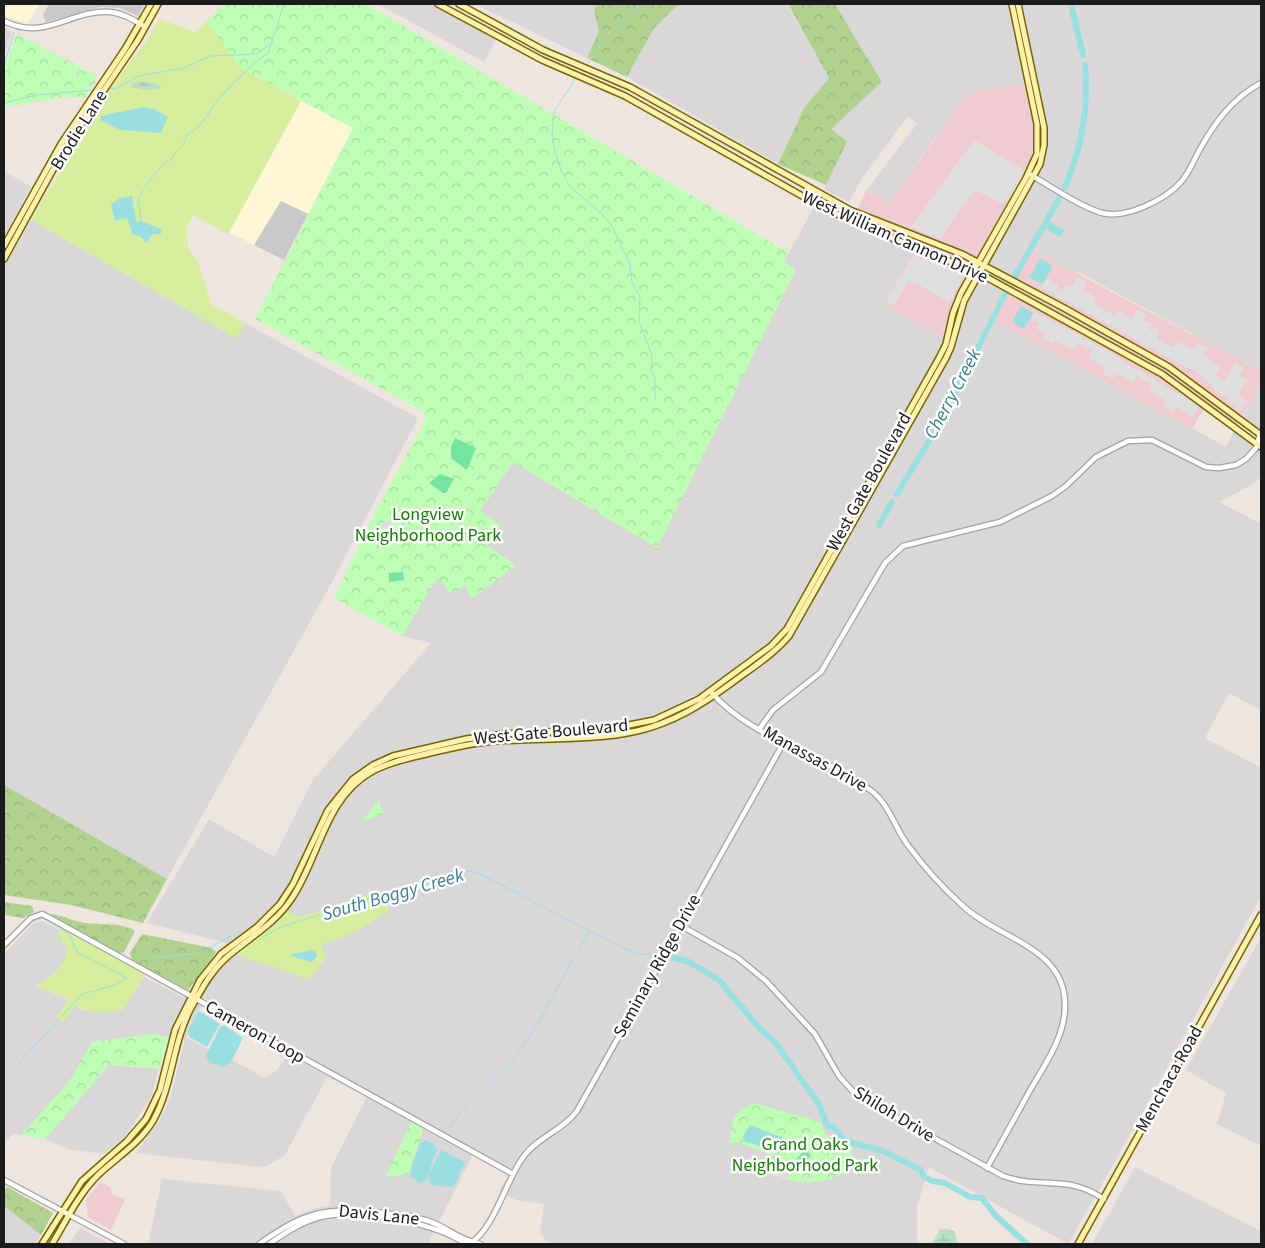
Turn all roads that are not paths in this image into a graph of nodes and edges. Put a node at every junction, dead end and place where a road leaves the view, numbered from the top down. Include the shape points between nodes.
1 (151, 4) edge
2 (158, 4) edge
3 (438, 4) edge
4 (459, 4) edge
5 (1012, 4) edge
6 (1018, 4) edge
7 (4, 21) edge
8 (143, 25) junction
9 (1261, 83) edge
10 (95, 99) junction
11 (652, 99) junction
12 (647, 108) junction
13 (1031, 175) junction
14 (1008, 209) junction
15 (1014, 211) junction
16 (922, 239) junction
17 (4, 246) edge
18 (920, 248) junction
19 (4, 259) edge
20 (981, 264) junction
21 (976, 272) junction
22 (1126, 342) junction
23 (1121, 351) junction
24 (1261, 434) edge
25 (1259, 446) edge
26 (712, 694) junction
27 (760, 728) junction
28 (784, 742) junction
29 (1261, 915) edge
30 (680, 925) junction
31 (4, 945) edge
32 (194, 998) junction
33 (166, 1064) junction
34 (159, 1092) junction
35 (166, 1094) junction
36 (154, 1118) junction
37 (987, 1168) junction
38 (513, 1174) junction
39 (4, 1180) edge
40 (1104, 1199) junction
41 (62, 1210) junction
42 (70, 1214) junction
43 (482, 1232) junction
44 (472, 1243) edge
45 (42, 1244) edge
46 (52, 1244) edge
47 (124, 1244) edge
48 (259, 1244) edge
49 (269, 1244) edge
50 (466, 1244) edge
51 (480, 1244) edge
52 (1078, 1244) edge

1 - 8 main road, Brodie Lane
2 - 8 main road, Brodie Lane
3 - 12 main road, West William Cannon Drive via 542,60
4 - 11 main road, West William Cannon Drive via 543,50
5 - 13 main road, West Gate Boulevard via 1038,133
6 - 13 main road, West Gate Boulevard via 1044,134 1042,156
7 - 8 street via 25,29 42,28 104,12 120,14
8 - 10 main road, Brodie Lane
9 - 13 street via 1244,93 1225,112 1180,183 1134,211 1121,214 1100,212
10 - 17 main road, Brodie Lane via 61,144
10 - 19 main road, Brodie Lane
11 - 12 main road
11 - 16 main road, West William Cannon Drive via 850,210
12 - 18 main road, West William Cannon Drive via 820,206
13 - 14 main road, West Gate Boulevard
13 - 15 main road, West Gate Boulevard
14 - 15 main road
14 - 20 main road, West Gate Boulevard
15 - 20 main road, West Gate Boulevard
16 - 18 main road
16 - 20 main road, West William Cannon Drive
18 - 21 main road, West William Cannon Drive
20 - 21 main road, West Gate Boulevard
20 - 22 main road, West William Cannon Drive
21 - 23 main road, West William Cannon Drive
21 - 26 main road, West Gate Boulevard via 955,306 941,353 787,629
22 - 23 main road
22 - 24 main road, West William Cannon Drive via 1185,377
23 - 25 main road, West William Cannon Drive via 1177,383
24 - 25 street
25 - 27 street via 1242,462 1218,468 1206,467 1152,440 1128,441 1096,456 1052,496 1000,522 904,546 885,563 821,672 773,710
26 - 27 street, Manassas Drive via 732,712
26 - 32 main road, West Gate Boulevard via 672,713 632,726 488,736 393,756 373,765 353,779 333,802 280,904 257,927 221,954 205,973
27 - 28 street, Manassas Drive
28 - 30 street, Seminary Ridge Drive
28 - 37 street, Manassas Drive via 869,789 889,811 919,859 963,906 1041,955 1061,980 1065,1006 1059,1037
29 - 40 main road, Menchaca Road
30 - 37 street, Shiloh Drive via 738,958 766,981 815,1034 840,1078 856,1095
30 - 38 street, Seminary Ridge Drive via 576,1111 529,1150
31 - 32 street, Cameron Loop via 31,918 42,914
32 - 33 main road, West Gate Boulevard via 175,1030
32 - 35 main road, West Gate Boulevard via 179,1035
32 - 38 street, Cameron Loop
33 - 34 main road, West Gate Boulevard
33 - 35 main road via 163,1090
34 - 36 main road
34 - 41 main road, West Gate Boulevard via 138,1129 82,1181
35 - 36 main road, West Gate Boulevard
36 - 42 main road, West Gate Boulevard via 126,1153 91,1183
37 - 40 street, Shiloh Drive via 1018,1181 1076,1184
38 - 43 street, Seminary Ridge Drive
39 - 41 street
40 - 52 main road, Menchaca Road
41 - 42 street
41 - 45 main road, West Gate Boulevard
42 - 46 main road, West Gate Boulevard
42 - 47 street
43 - 44 street
43 - 51 street
44 - 48 street, Davis Lane via 420,1218 342,1209 298,1219
44 - 51 street, Davis Lane
49 - 50 street, Davis Lane via 301,1224 320,1217 343,1215 418,1223

